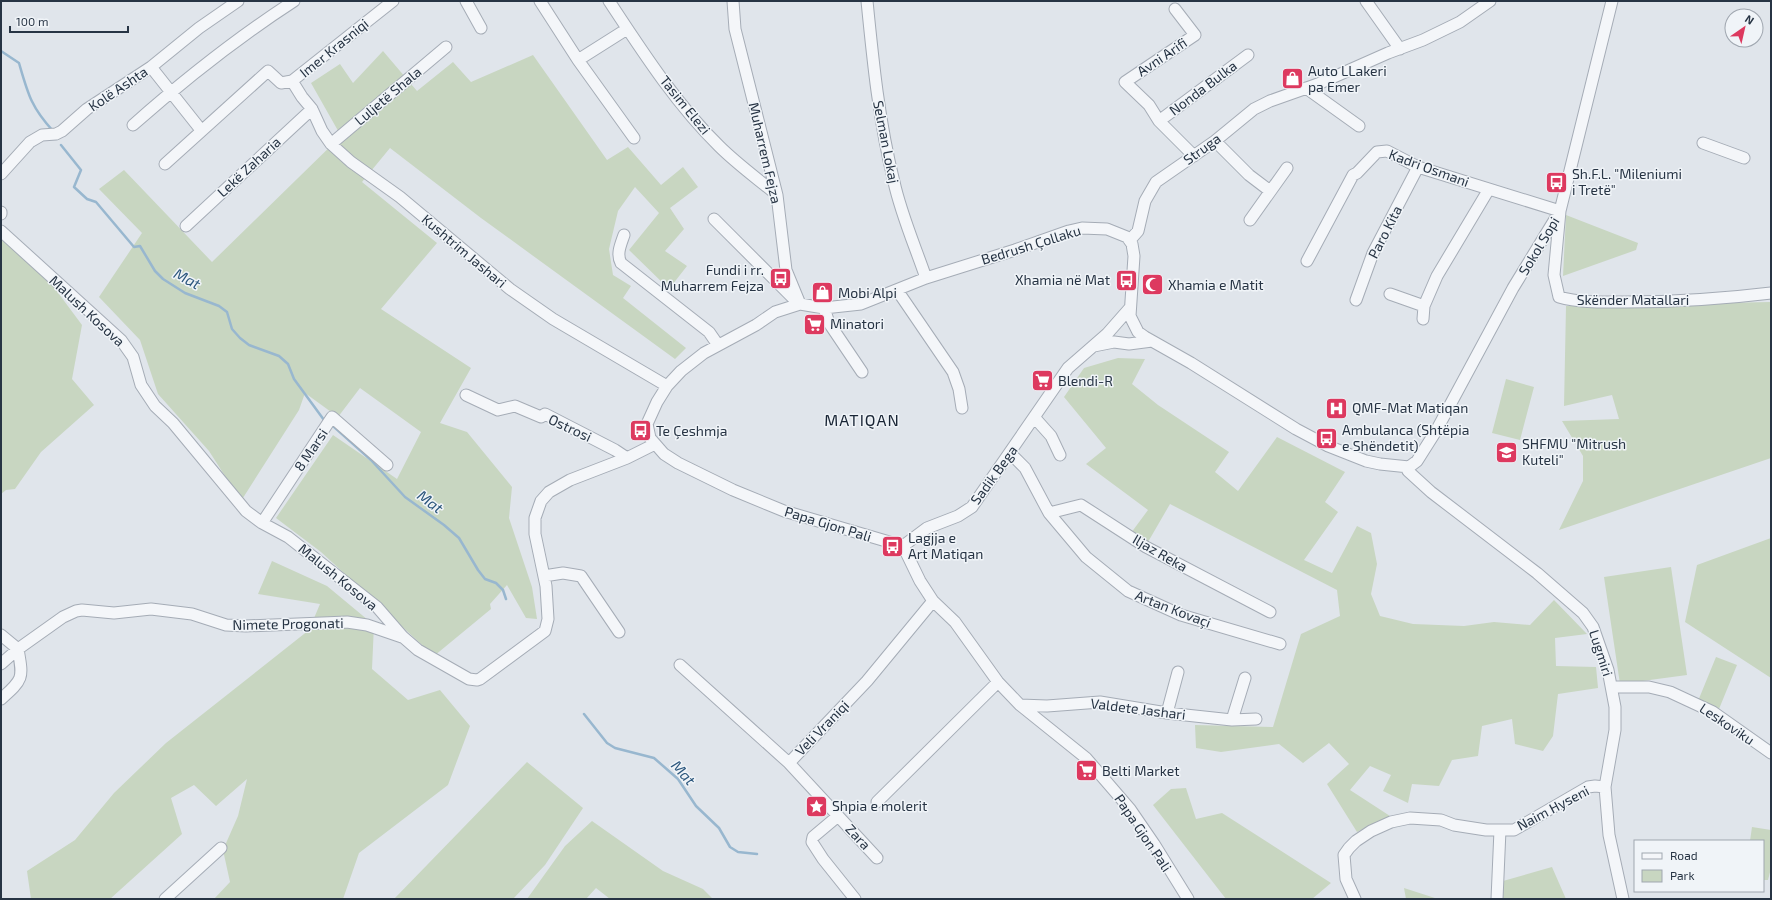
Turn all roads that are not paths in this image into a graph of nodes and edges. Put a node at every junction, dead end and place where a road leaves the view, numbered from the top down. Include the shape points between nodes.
1 (238, 1) edge
2 (294, 1) edge
3 (393, 1) edge
4 (466, 1) edge
5 (540, 1) edge
6 (610, 1) edge
7 (733, 1) edge
8 (867, 1) edge
9 (1366, 1) edge
10 (1490, 1) edge
11 (1612, 1) edge
12 (1176, 9) dead end
13 (481, 28) dead end
14 (627, 28) junction
15 (446, 47) dead end
16 (1400, 49) junction
17 (1248, 55) dead end
18 (578, 60) junction
19 (151, 67) junction
20 (292, 81) junction
21 (1306, 88) junction
22 (170, 92) junction
23 (312, 109) junction
24 (1159, 121) junction
25 (133, 126) dead end
26 (1359, 126) dead end
27 (201, 130) junction
28 (634, 138) dead end
29 (1215, 140) junction
30 (1703, 143) dead end
31 (331, 144) junction
32 (1194, 156) junction
33 (1744, 158) dead end
34 (165, 164) dead end
35 (1418, 167) junction
36 (1287, 168) dead end
37 (1, 174) edge
38 (1490, 188) junction
39 (1270, 191) junction
40 (777, 195) junction
41 (1560, 211) junction
42 (714, 219) dead end
43 (1250, 220) dead end
44 (186, 226) dead end
45 (1, 231) edge
46 (624, 235) dead end
47 (1130, 240) junction
48 (1307, 260) dead end
49 (926, 278) junction
50 (898, 290) junction
51 (1771, 293) edge
52 (1390, 294) dead end
53 (1356, 300) dead end
54 (800, 304) junction
55 (1424, 306) junction
56 (824, 308) junction
57 (1129, 309) junction
58 (1423, 319) dead end
59 (1152, 341) junction
60 (718, 346) junction
61 (1094, 346) junction
62 (862, 372) dead end
63 (668, 386) junction
64 (466, 395) dead end
65 (962, 408) dead end
66 (1034, 417) junction
67 (655, 444) junction
68 (1010, 453) junction
69 (1060, 455) dead end
70 (627, 458) junction
71 (387, 465) dead end
72 (1409, 466) junction
73 (1049, 513) junction
74 (262, 523) junction
75 (903, 546) junction
76 (544, 576) junction
77 (933, 600) junction
78 (1270, 612) dead end
79 (618, 632) dead end
80 (1, 635) edge
81 (403, 637) junction
82 (1280, 644) dead end
83 (18, 649) junction
84 (1, 664) edge
85 (680, 665) dead end
86 (1178, 672) dead end
87 (1245, 678) dead end
88 (998, 682) junction
89 (1612, 687) junction
90 (1, 699) edge
91 (1020, 705) junction
92 (1167, 713) junction
93 (1256, 719) dead end
94 (1232, 720) junction
95 (1771, 753) edge
96 (789, 763) junction
97 (1605, 787) junction
98 (877, 802) dead end
99 (838, 816) junction
100 (1500, 830) junction
101 (221, 848) dead end
102 (877, 858) dead end
103 (165, 899) edge
104 (854, 899) edge
105 (1188, 899) edge
106 (1355, 899) edge
107 (1497, 899) edge
108 (1623, 899) edge

1 - 19 street, Kolë Ashta via 199,28
2 - 22 street via 259,24
3 - 20 street, Imer Krasniqi
4 - 13 street
5 - 18 street
6 - 14 street, Tasim Elezi
7 - 40 street, Muharrem Fejza via 735,29
8 - 49 street, Selman Lokaj via 876,92 884,138 894,184
9 - 16 street
10 - 16 street, Struga via 1460,22
11 - 41 street, Sokol Sopi
12 - 24 street, Avni Arifi via 1195,35 1125,82 1149,105
14 - 18 street
14 - 40 street, Tasim Elezi via 676,97 718,146
15 - 31 street, Luljetë Shala
16 - 21 street, Struga
17 - 24 street, Nonda Bulka
18 - 28 street
19 - 22 street
19 - 37 street, Kolë Ashta via 87,109 62,131 42,135 30,142
20 - 23 street, Kushtrim Jashari
20 - 27 street, Imer Krasniqi via 281,82 268,71
21 - 26 street
21 - 29 street, Struga via 1254,109
22 - 25 street
22 - 27 street
23 - 31 street, Kushtrim Jashari
23 - 44 street, Lekë Zaharia
24 - 32 street, Nonda Bulka
27 - 34 street, Imer Krasniqi
29 - 32 street, Struga
29 - 39 street via 1249,175
30 - 33 street
31 - 63 street, Kushtrim Jashari via 351,162 400,197 510,289 553,318
32 - 47 street, Struga via 1160,178 1154,185 1145,201 1138,231
35 - 38 street, Kadri Osmani
35 - 48 street, Kadri Osmani via 1387,151 1377,152 1353,175
35 - 53 street, Paro Kita via 1373,253
36 - 39 street
38 - 41 street, Kadri Osmani
38 - 55 street via 1438,276
39 - 43 street
40 - 54 street, Muharrem Fejza via 786,270
41 - 51 street, Skënder Matallari via 1554,275 1559,297 1602,302 1650,302
41 - 72 street, Sokol Sopi via 1513,288 1436,432 1417,461
42 - 54 street
45 - 74 street, Malush Kosova via 121,340 133,357 141,385 154,406 173,423 240,506
46 - 60 street via 619,253 621,262 710,332
47 - 49 street, Bedrush Çollaku via 1118,232 1101,227 1074,229
47 - 57 street via 1134,256
49 - 50 street, Bedrush Çollaku
50 - 56 street, Bedrush Çollaku via 861,304
50 - 65 street via 953,372
52 - 55 street
54 - 56 street, Bedrush Çollaku
54 - 60 street, Papa Gjon Pali via 775,312
55 - 58 street
56 - 62 street via 829,323
57 - 59 street via 1132,324 1138,332
57 - 61 street, Sadik Bega
59 - 61 street, Sadik Bega via 1130,344 1114,342
59 - 72 street via 1328,446 1366,461
60 - 63 street, Papa Gjon Pali via 704,353 681,371
61 - 66 street, Sadik Bega via 1068,368
63 - 67 street, Papa Gjon Pali via 647,424 650,438
64 - 70 street, Ostrosi via 498,410 515,406 541,417 545,414
66 - 68 street, Sadik Bega
66 - 69 street via 1051,436
67 - 70 street, Malush Kosova
67 - 75 street, Papa Gjon Pali via 678,463 784,511
68 - 73 street, Artan Kovaçi via 1025,468
68 - 75 street, Sadik Bega via 972,507 958,516 927,528
70 - 76 street, Malush Kosova via 570,480 549,492 541,501 535,518 535,534
71 - 74 street, 8 Marsi via 332,417
72 - 89 street, Lugmiri via 1408,471 1431,492 1537,573 1583,613 1597,636
73 - 78 street, Iljaz Reka via 1081,505 1146,547
73 - 82 street, Artan Kovaçi via 1086,557 1128,591 1181,615
74 - 81 street, Malush Kosova via 288,537 377,607
75 - 77 street, Papa Gjon Pali via 920,581
76 - 79 street via 563,573 581,576
76 - 81 street, Malush Kosova via 548,619 541,634 480,679 473,680 458,674 418,650
77 - 88 street, Papa Gjon Pali via 955,622
77 - 96 street, Veli Vraniqi via 867,681
80 - 83 street
81 - 83 street, Nimete Progonati via 367,625 347,622 246,626 226,625 192,614 151,609 114,613 82,610 63,617
83 - 84 street, Nimete Progonati
83 - 90 street via 21,679
85 - 96 street, Veli Vraniqi
86 - 92 street
87 - 94 street
88 - 91 street, Papa Gjon Pali
88 - 98 street
89 - 95 street, Leskoviku via 1649,687 1670,692 1713,712
89 - 97 street, Lugmiri via 1616,720
91 - 92 street, Valdete Jashari via 1047,706 1100,702
91 - 105 street, Papa Gjon Pali via 1086,758 1106,780 1130,809
92 - 94 street, Valdete Jashari
93 - 94 street, Valdete Jashari
96 - 99 street, Zara
97 - 100 street, Naim Hyseni via 1588,787 1514,830
97 - 108 street, Lugmiri via 1608,835
99 - 102 street, Zara
99 - 104 street via 813,837 812,842
100 - 106 street, Naim Hyseni via 1470,828 1426,818 1410,818 1391,822 1372,831 1356,841 1344,855 1346,879
100 - 107 street
101 - 103 street

